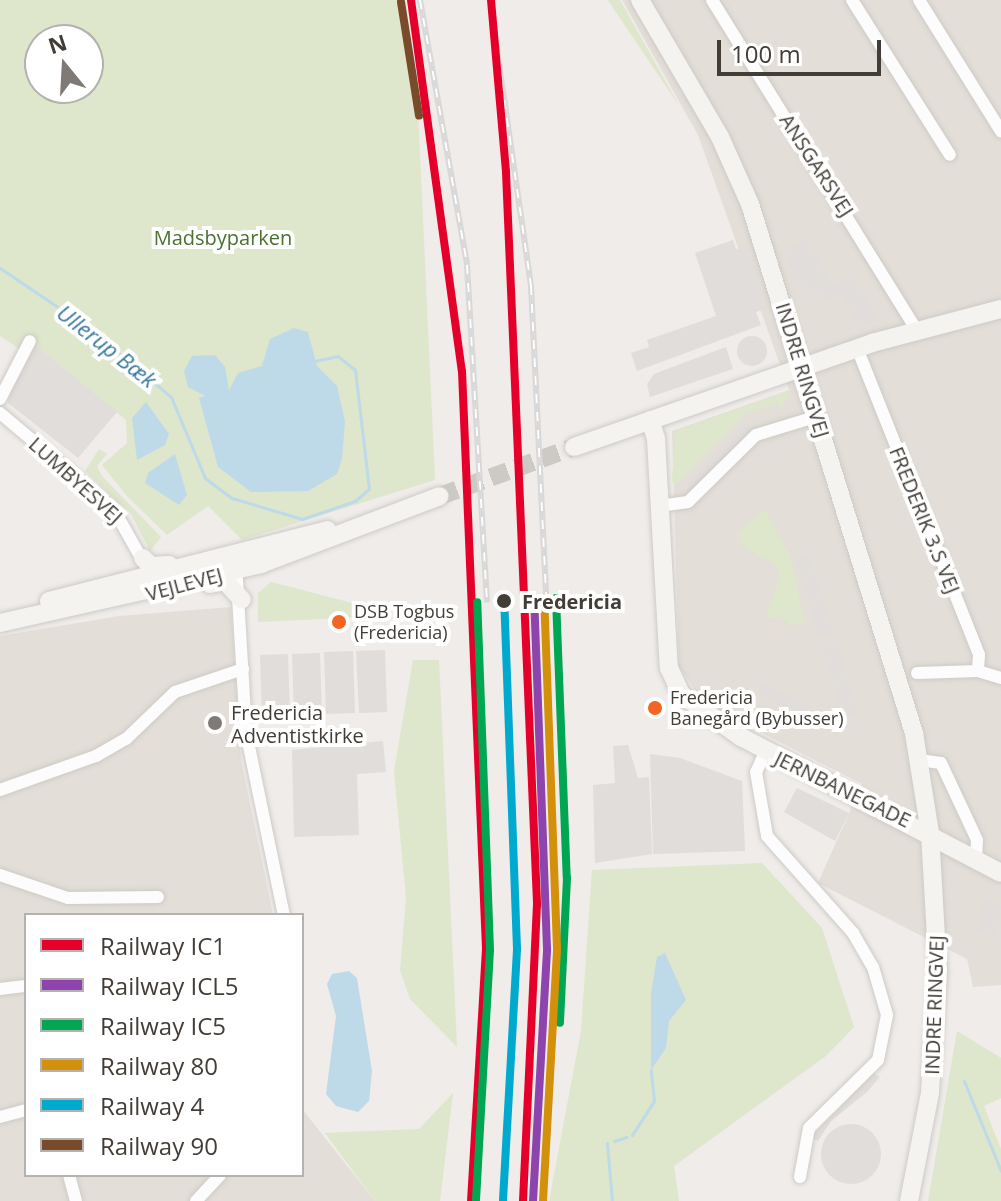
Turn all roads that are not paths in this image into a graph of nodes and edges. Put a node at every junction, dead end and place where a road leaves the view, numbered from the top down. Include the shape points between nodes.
1 (640, 0) edge
2 (712, 0) edge
3 (852, 0) edge
4 (919, 0) edge
5 (1001, 131) edge
6 (950, 155) dead end
7 (756, 222) junction
8 (1001, 309) edge
9 (917, 331) junction
10 (30, 341) dead end
11 (857, 348) junction
12 (802, 366) junction
13 (778, 375) junction
14 (0, 399) edge
15 (0, 413) edge
16 (818, 416) junction
17 (650, 420) junction
18 (574, 447) tunnel mouth
19 (440, 496) tunnel mouth
20 (659, 506) junction
21 (143, 558) junction
22 (233, 563) junction
23 (147, 577) junction
24 (168, 588) junction
25 (242, 600) junction
26 (0, 611) edge
27 (46, 614) junction
28 (0, 623) edge
29 (243, 669) junction
30 (978, 671) junction
31 (917, 673) dead end
32 (1001, 678) edge
33 (766, 750) junction
34 (919, 760) junction
35 (0, 790) edge
36 (930, 833) junction
37 (976, 859) junction
38 (1001, 873) edge
39 (0, 875) edge
40 (158, 897) dead end
41 (284, 913) edge
42 (24, 986) edge
43 (0, 989) edge
44 (24, 1111) edge
45 (0, 1117) edge
46 (70, 1177) edge
47 (218, 1177) edge
48 (800, 1177) dead end
49 (76, 1201) edge
50 (196, 1201) edge
51 (909, 1201) edge

1 - 7 street, INDRE RINGVEJ via 720,137
2 - 9 street, ANSGARSVEJ
3 - 6 street
4 - 5 street
7 - 12 street, INDRE RINGVEJ
7 - 13 street via 752,242 785,348
8 - 9 street
9 - 11 street
10 - 14 street
11 - 12 street
11 - 30 street, FREDERIK 3.S VEJ via 979,655
12 - 13 street
12 - 16 street, INDRE RINGVEJ
13 - 17 street
15 - 21 street, LUMBYESVEJ via 113,508
16 - 20 street via 756,435 688,502
16 - 34 street, INDRE RINGVEJ
17 - 18 street
17 - 20 street, JERNBANEGADE
19 - 22 street, VEJLEVEJ
20 - 33 street, JERNBANEGADE via 665,633 677,686 696,709
21 - 22 street via 158,567
21 - 23 street, LUMBYESVEJ
22 - 23 street, VEJLEVEJ
22 - 24 street, VEJLEVEJ
22 - 25 street
23 - 24 street
23 - 26 street, VEJLEVEJ
23 - 27 street via 141,587
24 - 25 street via 225,581
24 - 27 street, VEJLEVEJ
25 - 29 street
27 - 28 street, VEJLEVEJ
29 - 35 street via 175,692 126,739 96,756
29 - 41 street via 253,781
30 - 31 street
30 - 32 street
33 - 36 street, JERNBANEGADE
33 - 48 street via 756,772 767,836 853,933 873,967 887,1015 878,1060 809,1128
34 - 36 street, INDRE RINGVEJ
34 - 37 street via 941,763 977,840
36 - 37 street, JERNBANEGADE
36 - 51 street, INDRE RINGVEJ via 935,1036
37 - 38 street, JERNBANEGADE
39 - 40 street via 68,898
42 - 43 street
44 - 45 street
46 - 49 street
47 - 50 street

